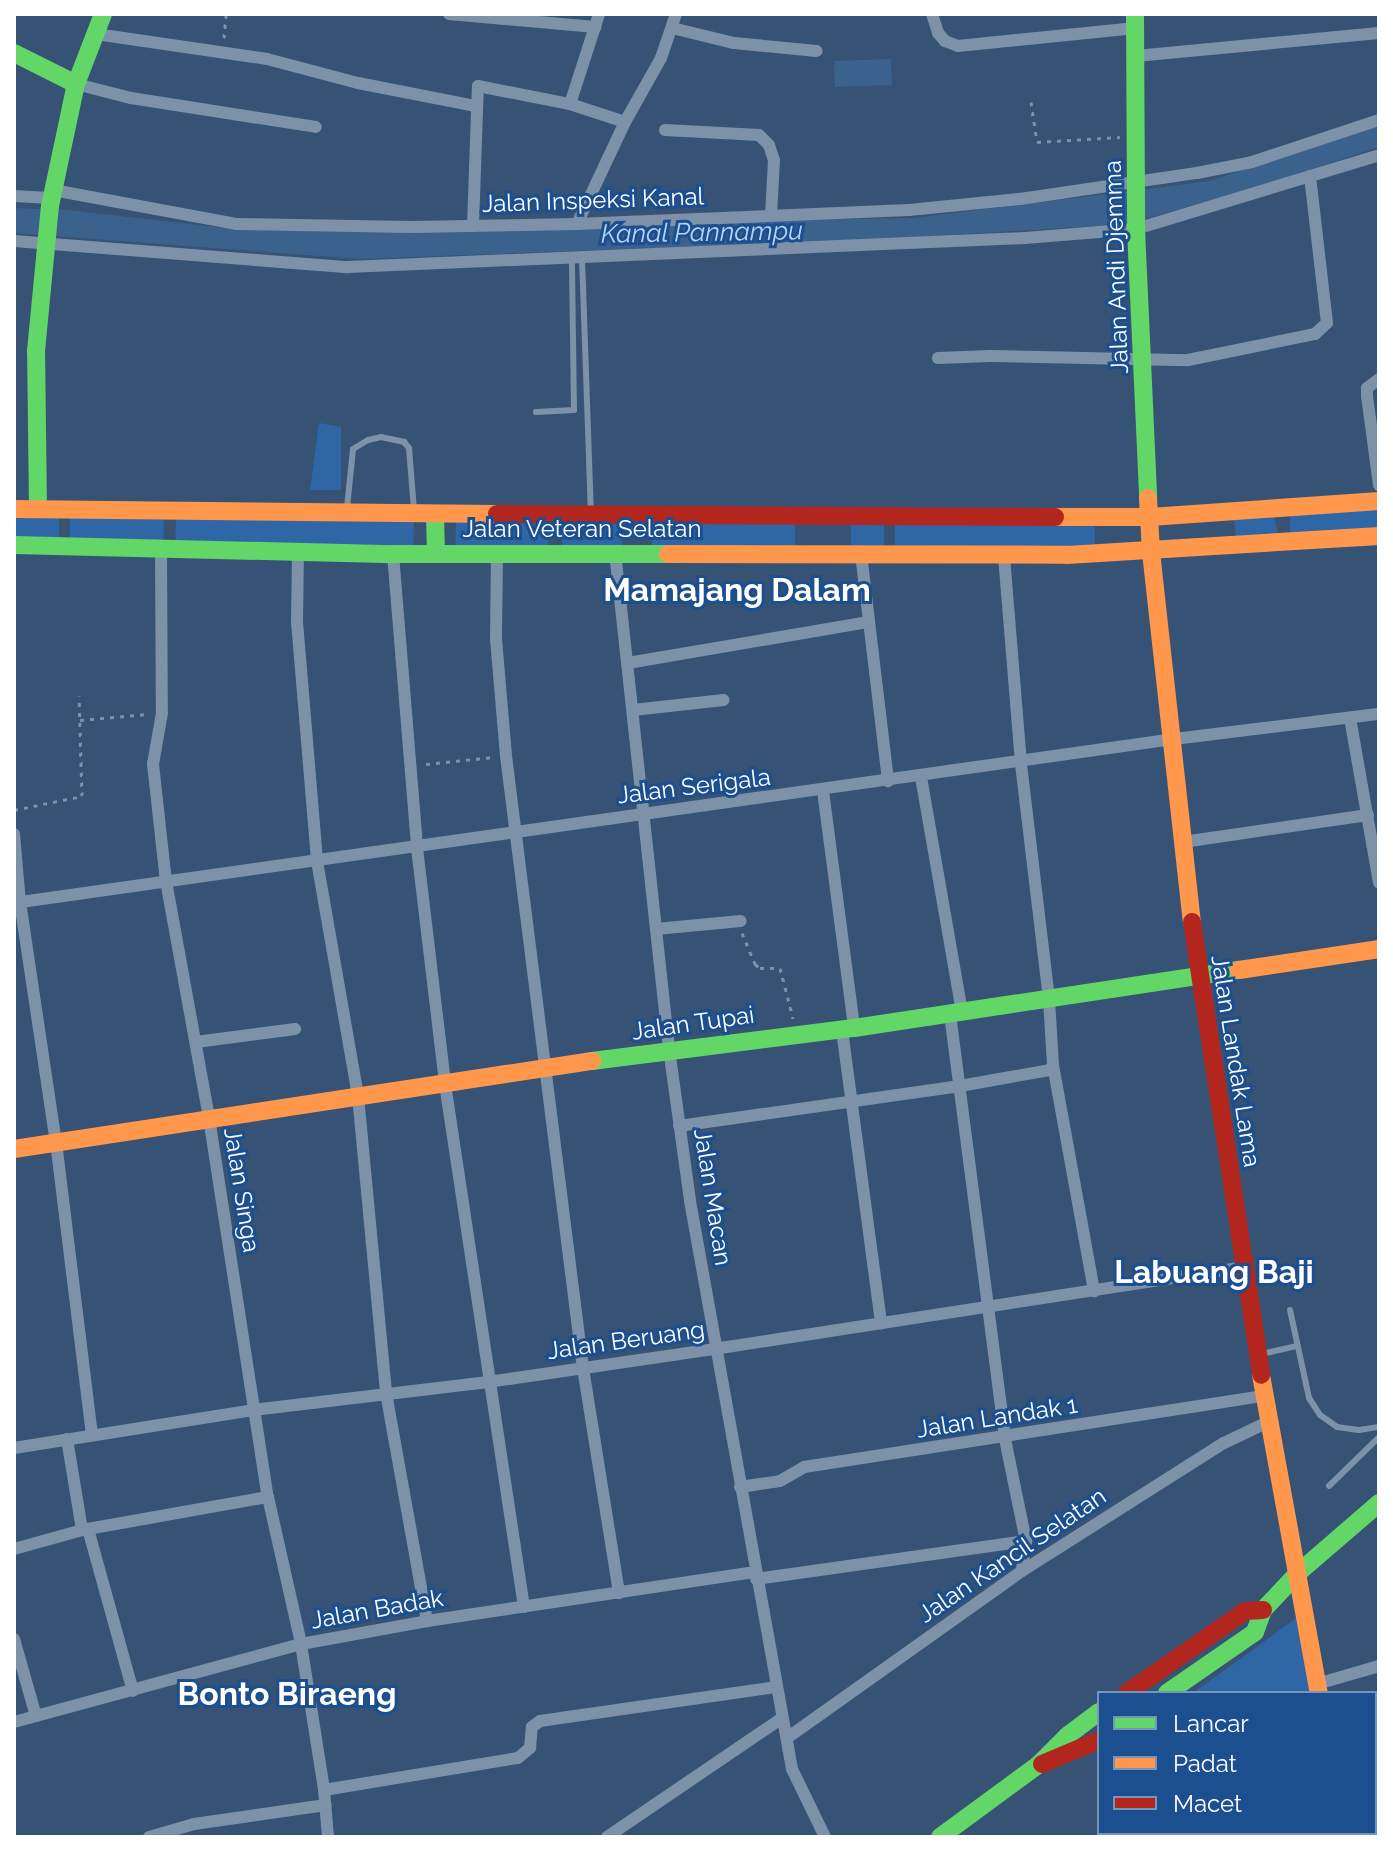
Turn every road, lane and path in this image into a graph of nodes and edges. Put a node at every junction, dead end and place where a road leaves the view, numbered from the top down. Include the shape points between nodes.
1 (103, 14) edge
2 (226, 14) edge
3 (449, 14) edge
4 (599, 14) edge
5 (676, 14) edge
6 (932, 14) edge
7 (1136, 21) edge
8 (595, 27) junction
9 (672, 28) junction
10 (1379, 33) edge
11 (96, 34) junction
12 (817, 51) dead end
13 (223, 52) junction
14 (14, 53) edge
15 (1136, 56) junction
16 (76, 84) junction
17 (1031, 102) dead end
18 (570, 104) junction
19 (475, 106) junction
20 (1379, 120) edge
21 (625, 122) junction
22 (316, 127) dead end
23 (665, 130) dead end
24 (1135, 136) junction
25 (1379, 155) edge
26 (1310, 176) junction
27 (1135, 186) junction
28 (14, 196) edge
29 (51, 198) junction
30 (771, 215) junction
31 (577, 224) junction
32 (1136, 225) junction
33 (473, 226) junction
34 (14, 241) edge
35 (46, 242) junction
36 (577, 258) junction
37 (938, 358) dead end
38 (1144, 358) junction
39 (1379, 379) edge
40 (536, 412) dead end
41 (1379, 485) edge
42 (1379, 501) edge
43 (14, 509) edge
44 (38, 509) junction
45 (346, 513) junction
46 (414, 514) junction
47 (435, 514) junction
48 (591, 515) junction
49 (805, 517) junction
50 (1150, 517) junction
51 (1379, 536) edge
52 (14, 545) edge
53 (161, 547) junction
54 (298, 552) junction
55 (615, 552) junction
56 (1151, 552) junction
57 (802, 553) junction
58 (393, 554) junction
59 (436, 554) junction
60 (497, 554) junction
61 (861, 554) junction
62 (1004, 555) junction
63 (868, 622) junction
64 (628, 663) junction
65 (79, 696) dead end
66 (723, 700) dead end
67 (633, 710) junction
68 (162, 713) junction
69 (1379, 714) edge
70 (1350, 718) junction
71 (80, 720) junction
72 (1174, 739) junction
73 (506, 756) junction
74 (1021, 763) junction
75 (410, 766) junction
76 (921, 777) junction
77 (888, 781) junction
78 (823, 791) junction
79 (14, 810) edge
80 (644, 814) junction
81 (1368, 815) junction
82 (517, 832) junction
83 (14, 834) edge
84 (1183, 842) junction
85 (417, 848) junction
86 (317, 861) junction
87 (166, 881) junction
88 (1379, 882) edge
89 (17, 902) edge
90 (741, 921) joint
91 (656, 929) junction
92 (1379, 949) edge
93 (1198, 979) junction
94 (1049, 999) junction
95 (956, 1013) junction
96 (295, 1029) dead end
97 (848, 1029) junction
98 (796, 1034) junction
99 (196, 1042) junction
100 (669, 1049) junction
101 (1053, 1065) junction
102 (544, 1068) junction
103 (445, 1084) junction
104 (960, 1086) junction
105 (358, 1096) junction
106 (852, 1103) junction
107 (209, 1118) junction
108 (679, 1126) junction
109 (56, 1142) junction
110 (14, 1149) edge
111 (1244, 1267) junction
112 (1094, 1291) junction
113 (989, 1306) junction
114 (1290, 1310) dead end
115 (881, 1323) junction
116 (1297, 1346) junction
117 (714, 1349) junction
118 (1258, 1355) junction
119 (583, 1368) junction
120 (488, 1382) junction
121 (386, 1393) junction
122 (1264, 1396) junction
123 (253, 1410) junction
124 (1270, 1421) junction
125 (1379, 1427) edge
126 (92, 1434) junction
127 (1379, 1437) edge
128 (67, 1439) junction
129 (1005, 1439) junction
130 (14, 1448) edge
131 (1329, 1486) dead end
132 (740, 1487) junction
133 (268, 1497) junction
134 (1379, 1503) edge
135 (85, 1529) junction
136 (1026, 1541) junction
137 (14, 1549) edge
138 (1022, 1571) junction
139 (1298, 1573) junction
140 (756, 1576) junction
141 (619, 1593) junction
142 (524, 1607) junction
143 (1263, 1610) junction
144 (427, 1621) junction
145 (14, 1639) edge
146 (301, 1644) junction
147 (1379, 1666) edge
148 (777, 1687) junction
149 (1318, 1688) edge
150 (133, 1691) junction
151 (1130, 1691) edge
152 (1170, 1691) edge
153 (1097, 1714) edge
154 (36, 1716) junction
155 (782, 1718) junction
156 (14, 1722) edge
157 (787, 1738) junction
158 (1097, 1741) edge
159 (1038, 1765) junction
160 (324, 1790) junction
161 (326, 1805) junction
162 (149, 1837) edge
163 (328, 1837) edge
164 (607, 1837) edge
165 (825, 1837) edge
166 (940, 1837) edge

1 - 11 main road
2 - 13 path
3 - 8 street
4 - 8 street
5 - 9 street
6 - 7 street via 938,33 958,46
7 - 15 main road, Jalan Andi Djemma
8 - 18 street
9 - 12 street via 734,43
9 - 21 street
10 - 15 street
11 - 13 street
11 - 16 main road
13 - 19 street
14 - 16 main road
15 - 24 main road, Jalan Andi Djemma
16 - 22 street via 131,98
16 - 29 main road
17 - 24 path via 1037,142
18 - 19 street via 482,85
18 - 21 street
19 - 33 street
20 - 27 street, Jalan Inspeksi Kanal via 1252,162
21 - 31 street
23 - 30 street via 759,135 774,160
24 - 27 main road, Jalan Andi Djemma
25 - 26 street
26 - 32 street
26 - 38 street via 1325,327 1315,334 1201,358
27 - 30 street, Jalan Inspeksi Kanal via 909,210
27 - 32 main road, Jalan Andi Djemma
28 - 29 street, Jalan Inspeksi Kanal
29 - 33 street, Jalan Inspeksi Kanal via 236,224
29 - 35 main road
30 - 31 street, Jalan Inspeksi Kanal
31 - 33 street, Jalan Inspeksi Kanal
32 - 36 street via 1025,238
32 - 38 main road, Jalan Andi Djemma
34 - 35 street
35 - 36 street via 348,267
35 - 44 main road via 36,351
36 - 40 lane via 574,410
36 - 48 lane
37 - 38 street
38 - 50 main road, Jalan Andi Djemma
39 - 41 street via 1367,388 1367,396
42 - 50 main road, Jalan Veteran Selatan
43 - 44 main road, Jalan Veteran Selatan
44 - 45 main road, Jalan Veteran Selatan
45 - 46 main road, Jalan Veteran Selatan
45 - 46 lane via 353,449 381,437 409,448
46 - 47 main road, Jalan Veteran Selatan
47 - 48 main road, Jalan Veteran Selatan
47 - 59 main road
48 - 49 main road, Jalan Veteran Selatan
49 - 50 main road, Jalan Veteran Selatan
49 - 57 main road
50 - 56 main road
51 - 56 main road, Jalan Veteran Selatan
52 - 53 main road, Jalan Veteran Selatan
53 - 54 main road, Jalan Veteran Selatan
53 - 68 street, Jalan Singa
54 - 58 main road, Jalan Veteran Selatan
54 - 86 street via 297,622
55 - 57 main road, Jalan Veteran Selatan
55 - 60 main road, Jalan Veteran Selatan
55 - 64 street, Jalan Macan
56 - 62 main road, Jalan Veteran Selatan
56 - 72 main road, Jalan Landak Lama
57 - 61 main road, Jalan Veteran Selatan
58 - 59 main road, Jalan Veteran Selatan
58 - 75 street
59 - 60 main road, Jalan Veteran Selatan
60 - 73 street via 496,639
61 - 62 main road, Jalan Veteran Selatan
61 - 63 street
62 - 74 street
63 - 64 street
63 - 77 street
64 - 67 street, Jalan Macan
65 - 71 path
66 - 67 street
67 - 80 street, Jalan Macan
68 - 71 path
68 - 87 street, Jalan Singa via 153,764
69 - 70 street, Jalan Serigala
70 - 72 street, Jalan Serigala
70 - 81 street
71 - 79 path via 82,796
72 - 74 street, Jalan Serigala
72 - 84 main road, Jalan Landak Lama
73 - 75 path
73 - 82 street
74 - 76 street, Jalan Serigala
74 - 94 street
75 - 85 street
76 - 77 street, Jalan Serigala
76 - 95 street
77 - 78 street, Jalan Serigala
78 - 80 street, Jalan Serigala
78 - 97 street
80 - 82 street, Jalan Serigala
80 - 91 street, Jalan Macan
81 - 84 street
81 - 88 street
82 - 85 street, Jalan Serigala
82 - 102 street
83 - 89 street
84 - 93 main road, Jalan Landak Lama
85 - 86 street, Jalan Serigala
85 - 103 street
86 - 87 street, Jalan Serigala
86 - 105 street
87 - 89 street, Jalan Serigala
87 - 99 street, Jalan Singa
89 - 109 street
90 - 91 street
90 - 98 path via 755,964 780,968
91 - 100 street, Jalan Macan
92 - 93 main road, Jalan Tupai
93 - 94 main road, Jalan Tupai
93 - 111 main road, Jalan Landak Lama
94 - 95 main road, Jalan Tupai
94 - 101 street
95 - 97 main road, Jalan Tupai
95 - 104 street
96 - 99 street
97 - 98 main road, Jalan Tupai
97 - 106 street
98 - 100 main road, Jalan Tupai
99 - 107 street, Jalan Singa
100 - 102 main road, Jalan Tupai
100 - 108 street, Jalan Macan
101 - 104 street via 1050,1070
101 - 112 street
102 - 103 main road, Jalan Tupai
102 - 119 street
103 - 105 main road, Jalan Tupai
103 - 120 street
104 - 106 street
104 - 113 street
105 - 107 main road, Jalan Tupai
105 - 121 street
106 - 108 street
106 - 115 street
107 - 109 main road, Jalan Tupai
107 - 123 street, Jalan Singa
108 - 117 street, Jalan Macan
109 - 110 main road, Jalan Tupai
109 - 126 street
111 - 112 street, Jalan Beruang
111 - 118 main road, Jalan Landak Lama
112 - 113 street, Jalan Beruang
113 - 115 street, Jalan Beruang
113 - 129 street
114 - 116 lane
115 - 117 street, Jalan Beruang
116 - 118 lane
116 - 125 lane via 1309,1398 1320,1415 1337,1427
117 - 119 street, Jalan Beruang
117 - 132 street, Jalan Macan
118 - 122 main road, Jalan Landak Lama
119 - 120 street, Jalan Beruang
119 - 141 street
120 - 121 street, Jalan Beruang
120 - 142 street
121 - 123 street, Jalan Beruang
121 - 144 street
122 - 124 main road, Jalan Landak Lama
122 - 129 street, Jalan Landak 1
123 - 126 street, Jalan Beruang
123 - 133 street, Jalan Singa
124 - 138 street, Jalan Kancil Selatan via 1224,1443
124 - 139 main road, Jalan Landak Lama
126 - 128 street, Jalan Beruang
127 - 131 lane
128 - 130 street, Jalan Beruang
128 - 135 street
129 - 132 street, Jalan Landak 1 via 804,1467 780,1481
129 - 136 street
132 - 140 street, Jalan Macan
133 - 135 street
133 - 146 street, Jalan Singa
134 - 139 main road
135 - 137 street
135 - 150 street
136 - 138 street
136 - 140 street, Jalan Badak
138 - 157 street, Jalan Kancil Selatan
139 - 143 main road
139 - 149 main road, Jalan Landak Lama
140 - 141 street, Jalan Badak
140 - 148 street, Jalan Macan
141 - 142 street, Jalan Badak
142 - 144 street, Jalan Badak
143 - 151 main road via 1245,1611
143 - 152 main road via 1255,1632
144 - 146 street, Jalan Badak
145 - 154 street
146 - 150 street, Jalan Badak
146 - 160 street, Jalan Singa
147 - 149 street
148 - 155 street, Jalan Macan
148 - 160 street via 540,1721 532,1727 530,1748 518,1758
150 - 154 street, Jalan Badak
153 - 159 main road
154 - 156 street, Jalan Badak
155 - 157 street, Jalan Macan
155 - 164 street
157 - 165 street, Jalan Macan via 792,1769
158 - 159 main road
159 - 166 main road
160 - 161 street, Jalan Singa
161 - 162 street via 194,1824
161 - 163 street, Jalan Singa

